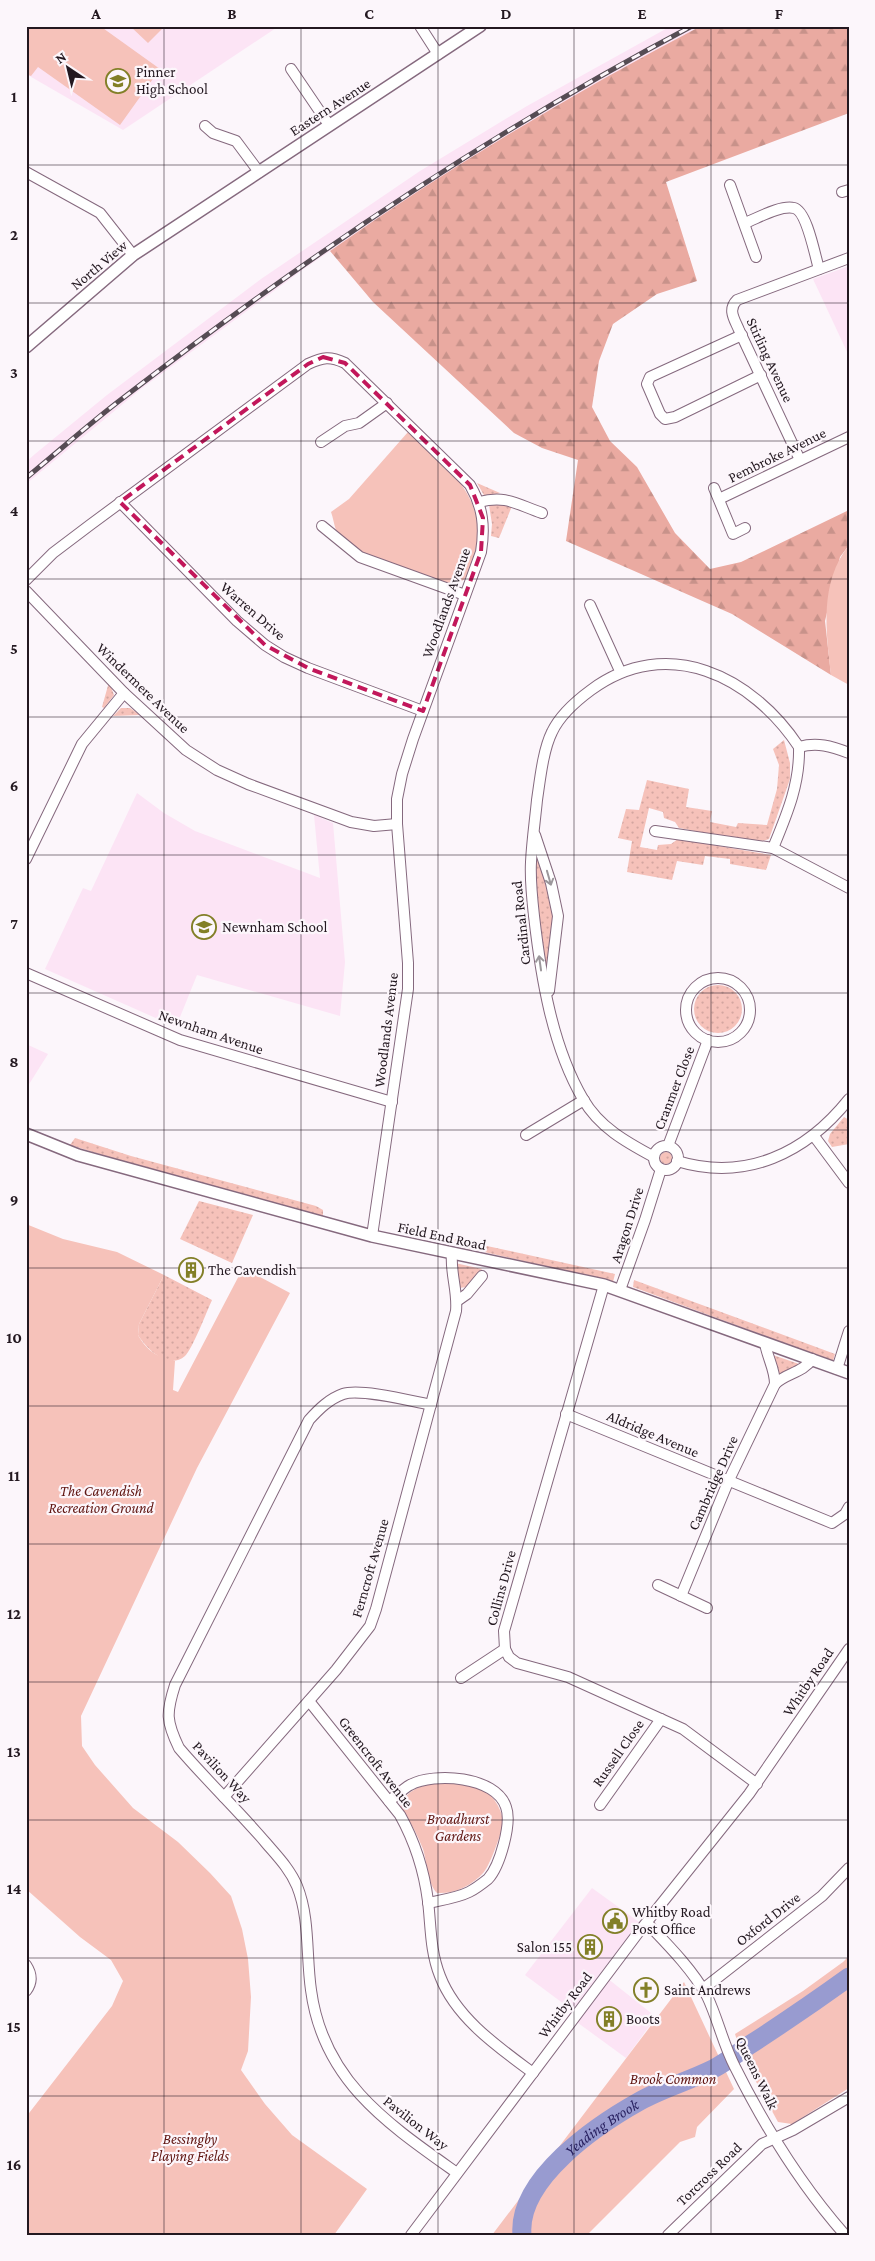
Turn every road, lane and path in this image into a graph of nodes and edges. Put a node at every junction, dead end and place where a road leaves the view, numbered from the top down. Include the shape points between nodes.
1 (420, 26) edge
2 (480, 26) edge
3 (438, 54) junction
4 (291, 69) dead end
5 (206, 126) dead end
6 (329, 126) junction
7 (26, 172) edge
8 (259, 172) junction
9 (730, 184) dead end
10 (196, 213) joint
11 (745, 223) junction
12 (133, 255) junction
13 (756, 257) dead end
14 (849, 258) edge
15 (819, 269) junction
16 (742, 335) junction
17 (26, 347) edge
18 (761, 375) junction
19 (387, 403) junction
20 (849, 437) edge
21 (321, 442) dead end
22 (800, 460) junction
23 (714, 488) dead end
24 (719, 499) junction
25 (120, 502) junction
26 (479, 502) junction
27 (542, 513) dead end
28 (322, 526) dead end
29 (745, 528) dead end
30 (26, 580) edge
31 (26, 591) edge
32 (465, 595) junction
33 (590, 605) dead end
34 (620, 671) junction
35 (124, 693) junction
36 (423, 711) junction
37 (799, 748) junction
38 (849, 753) edge
39 (397, 824) junction
40 (534, 831) junction
41 (655, 831) dead end
42 (773, 848) junction
43 (26, 859) edge
44 (849, 888) edge
45 (26, 974) edge
46 (551, 1010) junction
47 (708, 1040) junction
48 (849, 1099) edge
49 (584, 1100) junction
50 (392, 1102) junction
51 (26, 1134) edge
52 (526, 1135) dead end
53 (814, 1136) junction
54 (668, 1146) junction
55 (654, 1157) junction
56 (678, 1161) junction
57 (661, 1169) junction
58 (849, 1183) edge
59 (372, 1236) junction
60 (452, 1253) junction
61 (482, 1276) dead end
62 (604, 1285) junction
63 (620, 1290) junction
64 (457, 1300) junction
65 (849, 1331) edge
66 (765, 1343) junction
67 (812, 1359) junction
68 (837, 1369) junction
69 (849, 1373) edge
70 (775, 1384) junction
71 (431, 1405) junction
72 (566, 1414) junction
73 (728, 1482) junction
74 (849, 1506) edge
75 (658, 1585) dead end
76 (681, 1596) junction
77 (707, 1608) dead end
78 (849, 1649) edge
79 (505, 1650) junction
80 (461, 1678) dead end
81 (309, 1701) junction
82 (661, 1719) junction
83 (756, 1784) junction
84 (224, 1797) junction
85 (389, 1801) junction
86 (600, 1806) dead end
87 (849, 1868) edge
88 (428, 1903) junction
89 (647, 1923) junction
90 (28, 1970) edge
91 (703, 1989) junction
92 (26, 1991) edge
93 (533, 2073) junction
94 (849, 2097) edge
95 (773, 2138) junction
96 (457, 2173) junction
97 (670, 2234) edge
98 (411, 2235) edge
99 (845, 2235) edge

1 - 3 street
2 - 3 street, Eastern Avenue
3 - 6 street, Eastern Avenue
4 - 6 street
5 - 8 street via 213,133 236,141
6 - 8 street, Eastern Avenue
7 - 12 street via 100,213
8 - 10 street, Eastern Avenue
9 - 11 street
10 - 12 street, North View
11 - 13 street
11 - 15 street via 787,208 796,208 803,214
12 - 17 street, North View
14 - 15 street, Stirling Avenue
15 - 16 street, Stirling Avenue via 736,300 731,311
16 - 18 street, Stirling Avenue
16 - 18 street via 650,377 647,384 660,414 666,418 674,417
18 - 22 street, Stirling Avenue
19 - 21 street via 360,423 345,426
19 - 25 street, Woodlands Avenue via 345,363 323,356
19 - 26 street, Woodlands Avenue via 470,485
20 - 22 street, Pembroke Avenue
22 - 24 street, Pembroke Avenue
23 - 24 street, Pembroke Avenue
24 - 29 street, Pembroke Avenue via 734,534
25 - 30 street, Woodlands Avenue via 53,553
25 - 36 street, Warren Drive via 237,621 265,645 308,668
26 - 27 street via 504,498
26 - 32 street, Woodlands Avenue via 484,535
28 - 32 street via 360,557
31 - 35 street, Windermere Avenue
32 - 36 street, Woodlands Avenue
33 - 34 street
34 - 37 street, Cardinal Road via 684,664 708,671 750,694 786,728
34 - 40 street, Cardinal Road via 579,699 552,732 540,781
35 - 39 street, Windermere Avenue via 186,750 217,770 351,822 374,826
35 - 43 street via 82,744
36 - 39 street, Woodlands Avenue via 402,774
37 - 38 street via 821,744
37 - 42 street via 794,796
39 - 50 street, Woodlands Avenue via 408,989
46 -> 40 street, Cardinal Road via 542,974 532,890
40 -> 46 street, Cardinal Road via 558,916 549,986
41 - 42 street
42 - 44 street
45 - 50 street, Newnham Avenue via 180,1040
46 - 49 street, Cardinal Road via 568,1071
47 - 47 street, Cranmer Close via 690,1026 686,1016 688,998 701,982 710,978 727,979 743,989 748,998 749,1020 737,1036 728,1040
47 - 54 street, Cranmer Close
48 - 53 street
49 - 52 street
49 - 55 street, Cardinal Road via 611,1132
50 - 59 street, Woodlands Avenue
51 - 59 street, Field End Road via 78,1154
53 - 56 street via 772,1160 745,1165 717,1169
53 - 58 street
54 - 55 street via 658,1148
54 - 56 street via 675,1150
55 - 57 street via 655,1164
56 - 57 street via 671,1168
57 - 63 street, Aragon Drive
59 - 60 street, Field End Road
60 - 62 street, Field End Road
60 - 64 street, Ferncroft Avenue via 451,1271
61 - 64 street via 467,1294
62 - 63 street, Field End Road
62 - 72 street, Collins Drive
63 - 66 street, Field End Road
64 - 71 street, Ferncroft Avenue
65 - 68 street
66 - 67 street, Field End Road
66 - 70 street
67 - 68 street, Field End Road
67 - 70 street via 807,1367 780,1378
68 - 69 street, Field End Road
70 - 73 street, Cambridge Drive
71 - 81 street, Ferncroft Avenue via 373,1618 360,1641
71 - 84 street, Pavilion Way via 345,1393 323,1404 310,1420 175,1685 168,1706 169,1727 179,1748
72 - 73 street, Aldridge Avenue
72 - 79 street, Collins Drive via 504,1630
73 - 74 street, Aldridge Avenue via 832,1523 845,1514
73 - 76 street, Cambridge Drive
75 - 76 street
76 - 77 street
78 - 83 street, Whitby Road
79 - 80 street
79 - 82 street, Collins Drive via 517,1663 568,1677
81 - 84 street, Ferncroft Avenue
81 - 85 street, Greencroft Avenue
82 - 83 street, Collins Drive via 683,1729
82 - 86 street, Russell Close
83 - 89 street, Whitby Road
84 - 96 street, Pavilion Way via 282,1861 297,1885 305,1915 308,1974 318,2023 348,2082 371,2108
85 - 88 street, Greencroft Avenue via 400,1815 415,1847
85 - 88 street via 411,1785 431,1778 449,1778 485,1785 506,1805 505,1839 489,1878 469,1892
87 - 91 street, Oxford Drive via 822,1896
88 - 93 street, Greencroft Avenue via 434,1956 448,1994 480,2031
89 - 91 street, Queens Walk
89 - 93 street, Whitby Road
90 - 92 street via 31,1982
91 - 95 street, Queens Walk via 733,2064
93 - 96 street, Whitby Road
94 - 95 street, Torcross Road
95 - 97 street, Torcross Road via 762,2144
95 - 99 street, Queens Walk via 819,2206
96 - 98 street, Whitby Road

